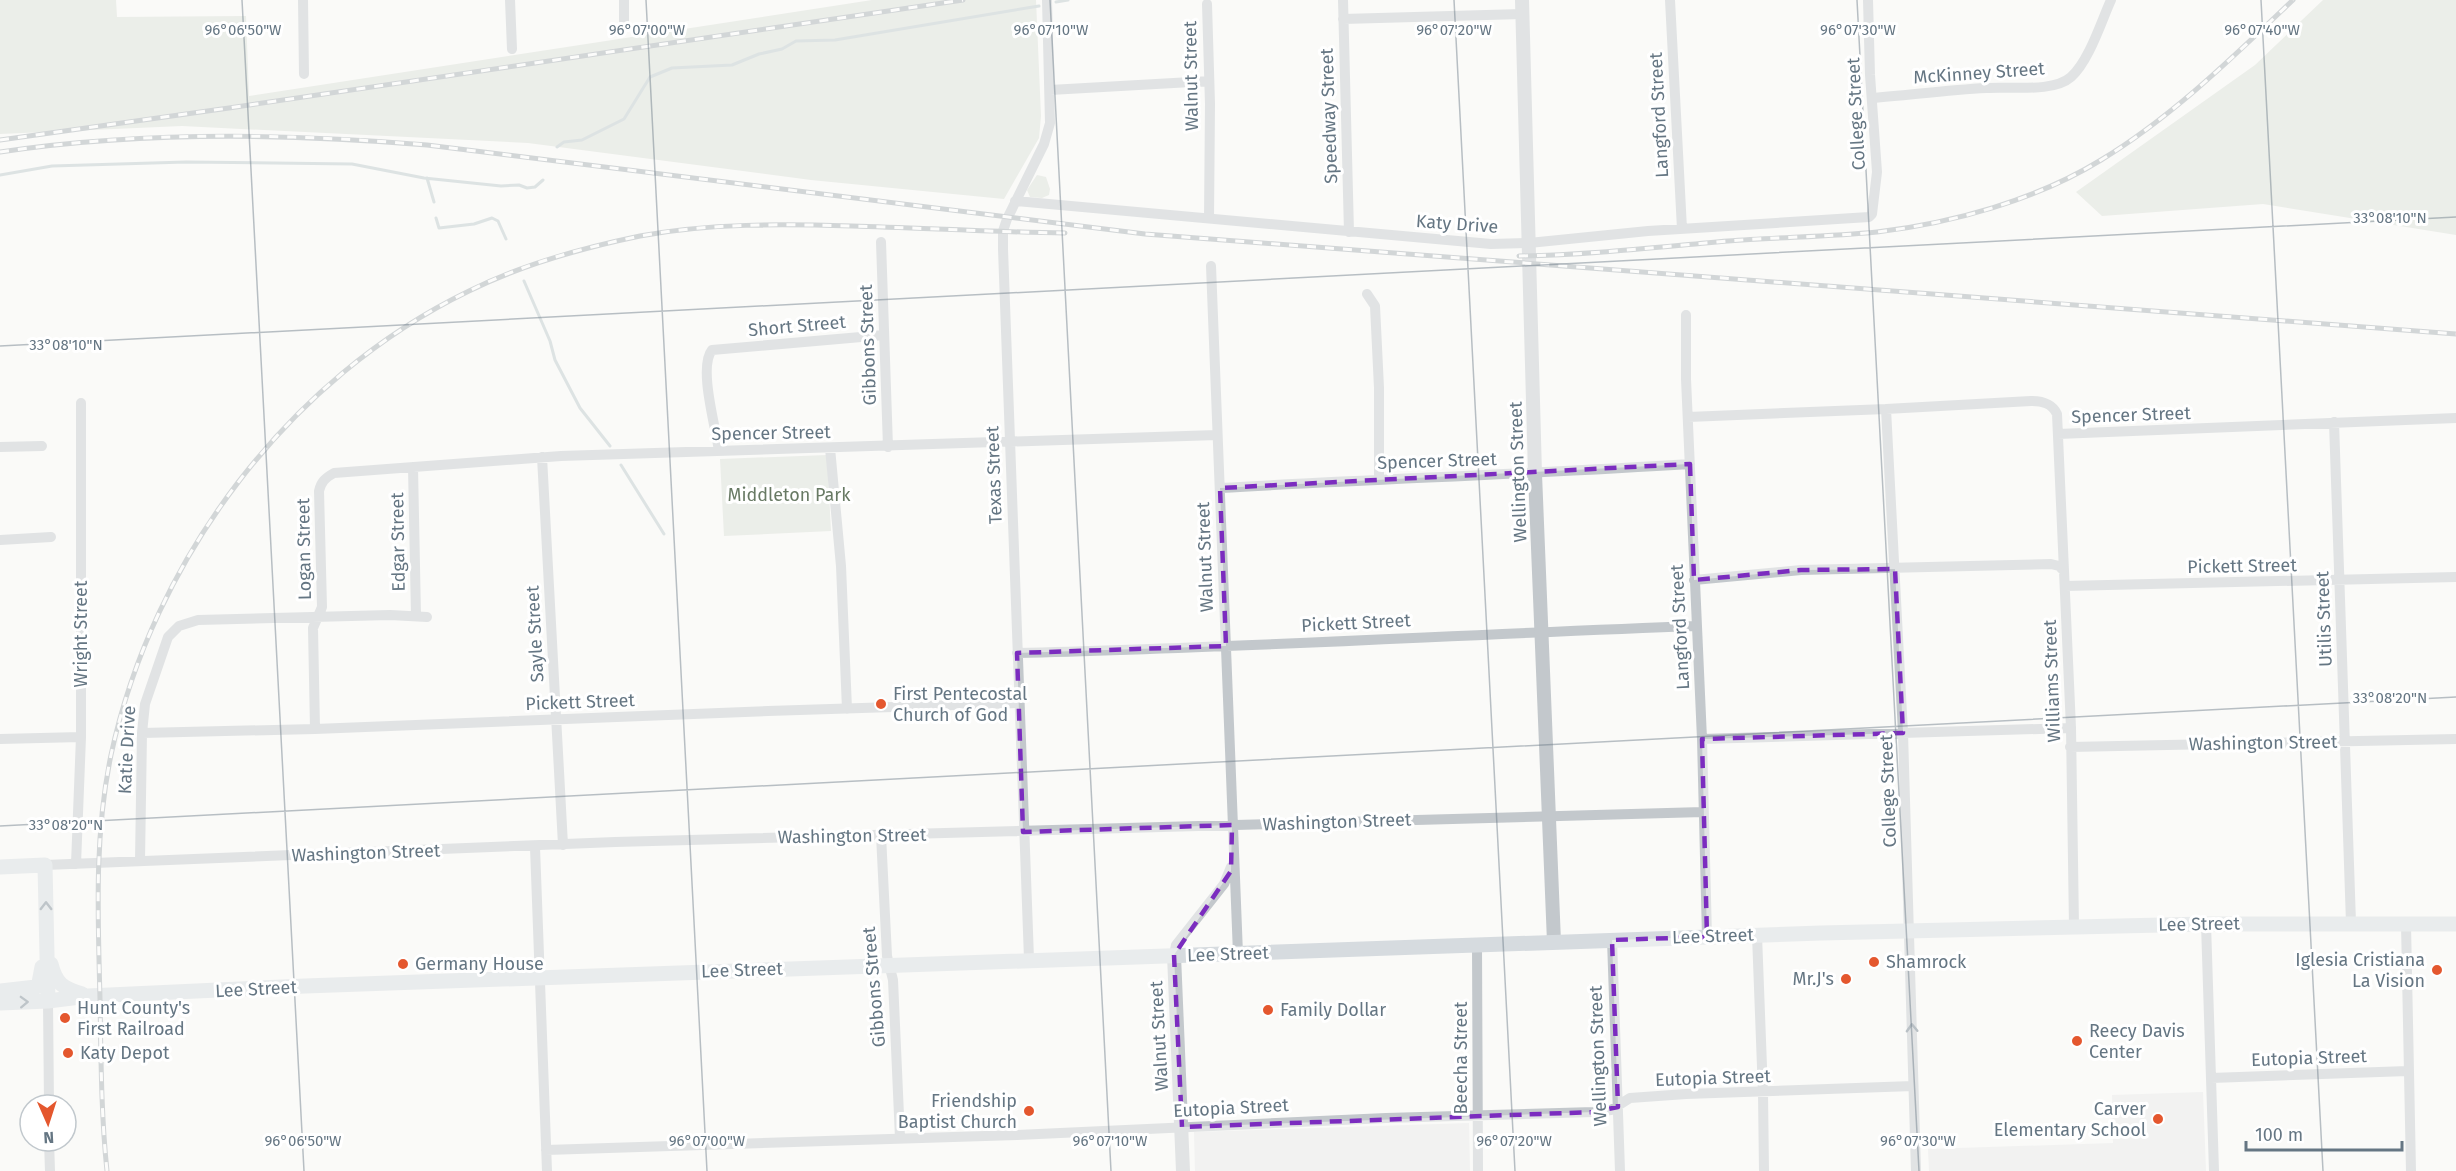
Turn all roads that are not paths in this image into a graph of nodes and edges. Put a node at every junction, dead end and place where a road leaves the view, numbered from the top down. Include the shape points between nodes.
1 (303, 0) edge
2 (510, 0) edge
3 (624, 0) edge
4 (1047, 0) edge
5 (1343, 0) edge
6 (1670, 0) edge
7 (1868, 0) edge
8 (2111, 0) edge
9 (1207, 4) dead end
10 (1522, 7) edge
11 (1343, 19) junction
12 (624, 22) dead end
13 (512, 49) dead end
14 (304, 74) dead end
15 (1209, 81) junction
16 (1050, 90) junction
17 (1872, 98) junction
18 (1875, 190) joint
19 (1015, 201) junction
20 (1209, 218) junction
21 (1682, 229) junction
22 (1349, 232) junction
23 (881, 242) dead end
24 (1529, 243) junction
25 (1210, 266) dead end
26 (1367, 294) dead end
27 (1686, 315) dead end
28 (884, 335) junction
29 (81, 403) dead end
30 (1886, 409) junction
31 (1688, 417) junction
32 (2456, 418) edge
33 (2334, 422) junction
34 (2058, 434) junction
35 (1217, 435) junction
36 (1009, 442) junction
37 (42, 446) dead end
38 (0, 447) edge
39 (888, 447) junction
40 (830, 448) junction
41 (719, 451) junction
42 (542, 457) junction
43 (1690, 464) junction
44 (413, 467) junction
45 (1535, 474) junction
46 (326, 477) joint
47 (1379, 479) junction
48 (1220, 488) junction
49 (51, 537) dead end
50 (0, 540) edge
51 (1894, 569) junction
52 (2064, 571) junction
53 (2456, 577) edge
54 (1695, 580) junction
55 (2339, 580) junction
56 (2065, 586) junction
57 (317, 617) junction
58 (1697, 626) junction
59 (1542, 632) junction
60 (1226, 646) junction
61 (1017, 653) junction
62 (1019, 703) junction
63 (847, 709) junction
64 (556, 719) junction
65 (2071, 728) junction
66 (315, 729) junction
67 (142, 733) junction
68 (1903, 733) junction
69 (81, 737) junction
70 (0, 739) edge
71 (1702, 739) junction
72 (2456, 739) edge
73 (2345, 742) junction
74 (2070, 747) junction
75 (1703, 812) junction
76 (1551, 816) junction
77 (1232, 825) junction
78 (1023, 832) junction
79 (881, 835) junction
80 (563, 845) junction
81 (1233, 846) junction
82 (535, 847) junction
83 (140, 861) junction
84 (76, 864) junction
85 (45, 865) junction
86 (0, 867) edge
87 (2351, 923) junction
88 (2206, 924) junction
89 (2406, 924) junction
90 (2456, 924) edge
91 (2074, 927) junction
92 (1909, 931) junction
93 (1757, 935) junction
94 (1707, 937) junction
95 (1612, 940) junction
96 (1554, 942) junction
97 (1477, 945) junction
98 (46, 946) junction
99 (1238, 954) junction
100 (1174, 955) junction
101 (1029, 959) junction
102 (890, 965) junction
103 (539, 979) junction
104 (0, 991) edge
105 (88, 996) junction
106 (48, 1001) junction
107 (0, 1003) edge
108 (2408, 1071) junction
109 (2211, 1078) junction
110 (1913, 1086) junction
111 (49, 1093) edge
112 (1763, 1093) junction
113 (1618, 1107) junction
114 (1476, 1117) junction
115 (1182, 1127) junction
116 (900, 1138) junction
117 (546, 1150) junction
118 (49, 1153) edge
119 (50, 1171) edge
120 (547, 1171) edge
121 (1183, 1171) edge
122 (1478, 1171) edge
123 (1620, 1171) edge
124 (1764, 1171) edge
125 (1916, 1171) edge
126 (2214, 1171) edge
127 (2411, 1171) edge

1 - 14 street
2 - 13 street
3 - 12 street
4 - 16 street, Texas Street
5 - 11 street, Speedway Street
6 - 21 street, Langford Street
7 - 17 street, College Street
8 - 17 street, McKinney Street via 2079,68 2060,83
9 - 15 street, Walnut Street
10 - 11 street
10 - 24 street, Wellington Street
11 - 22 street, Speedway Street
15 - 16 street
15 - 20 street, Walnut Street
16 - 19 street, Texas Street via 1050,123 1044,144
17 - 18 street, College Street
18 - 21 street, Katy Drive via 1869,217
19 - 20 street, Katy Drive
19 - 36 street, Texas Street via 1003,231 1002,249
20 - 22 street, Katy Drive
21 - 24 street, Katy Drive
22 - 24 street, Katy Drive via 1491,244
23 - 28 street, Gibbons Street
24 - 45 street, Wellington Street
25 - 35 street, Walnut Street
26 - 47 street via 1375,306
27 - 31 street, Langford Street
28 - 39 street, Gibbons Street
28 - 41 street, Short Street via 712,350 707,359 707,378
29 - 69 street, Wright Street
30 - 31 street, Spencer Street
30 - 34 street, Spencer Street via 2039,401 2054,408
30 - 51 street, College Street
31 - 43 street, Langford Street
32 - 33 street, Spencer Street
33 - 34 street, Spencer Street
33 - 55 street, Utilis Street
34 - 52 street, Williams Street
35 - 36 street, Spencer Street
35 - 48 street, Walnut Street
36 - 39 street, Spencer Street
36 - 61 street, Texas Street
37 - 38 street
39 - 40 street, Spencer Street
40 - 41 street, Spencer Street
40 - 63 street via 841,566
41 - 42 street, Spencer Street
42 - 44 street, Spencer Street
42 - 64 street, Sayle Street
43 - 45 street, Spencer Street
43 - 54 street, Langford Street
44 - 46 street, Spencer Street via 343,472
44 - 57 street, Edgar Street via 422,616
45 - 47 street, Spencer Street
45 - 59 street, Wellington Street
46 - 57 street, Logan Street via 319,491 322,607
47 - 48 street, Spencer Street
48 - 60 street, Walnut Street
49 - 50 street
51 - 52 street via 2051,564
51 - 54 street via 1801,570
51 - 68 street, College Street
52 - 56 street, Williams Street
53 - 55 street, Pickett Street
54 - 58 street, Langford Street
55 - 56 street, Pickett Street
55 - 73 street, Utilis Street
56 - 65 street, Williams Street
57 - 66 street, Logan Street via 313,628
57 - 67 street, Katie Drive via 191,621 179,626 168,637 145,704
58 - 59 street, Pickett Street
58 - 71 street, Langford Street
59 - 60 street, Pickett Street
59 - 76 street, Wellington Street
60 - 61 street, Pickett Street
60 - 77 street, Walnut Street
61 - 62 street, Texas Street
62 - 63 street, Pickett Street
62 - 78 street, Texas Street
63 - 64 street, Pickett Street
64 - 66 street, Pickett Street
64 - 80 street, Sayle Street
65 - 68 street
65 - 74 street, Williams Street
66 - 67 street, Pickett Street
67 - 83 street, Katie Drive
68 - 71 street
68 - 92 street, College Street
69 - 70 street
69 - 84 street, Wright Street
71 - 75 street, Langford Street
72 - 73 street, Washington Street
73 - 74 street, Washington Street
73 - 87 street, Utilis Street
74 - 91 street, Williams Street
75 - 76 street, Washington Street
75 - 94 street, Langford Street
76 - 77 street, Washington Street
76 - 96 street, Wellington Street
77 - 78 street, Washington Street
77 - 81 street, Walnut Street
78 - 79 street, Washington Street
78 - 101 street, Texas Street
79 - 80 street, Washington Street
79 - 102 street, Gibbons Street
80 - 82 street, Washington Street
81 - 99 street, Walnut Street
81 - 100 street, Walnut Street via 1231,871 1176,945
82 - 83 street, Washington Street
82 - 103 street
83 - 84 street, Washington Street
84 - 85 street, Washington Street
85 - 86 main road, Washington Street
98 -> 85 main road
87 - 88 main road, Lee Street
87 - 89 main road, Lee Street
88 - 91 main road, Lee Street
88 - 109 street
89 - 90 main road, Lee Street
89 - 108 street
91 - 92 main road, Lee Street
92 - 93 main road, Lee Street
110 -> 92 street, College Street
93 - 94 main road, Lee Street
93 - 112 street
94 - 95 main road, Lee Street
95 - 96 main road, Lee Street
95 - 113 street, Wellington Street
96 - 97 main road, Lee Street
97 - 99 main road, Lee Street
97 - 114 street, Beecha Street
98 - 104 main road via 36,987
98 - 105 main road via 57,983
98 - 106 main road
99 - 100 main road, Lee Street
100 - 101 main road, Lee Street
100 - 115 street, Walnut Street
101 - 102 main road, Lee Street
102 - 103 main road, Lee Street
102 - 116 street, Gibbons Street
103 - 105 main road, Lee Street
103 - 117 street
105 - 106 main road, Lee Street
107 -> 106 main road, Lee Street
106 - 111 street
108 - 109 street, Eutopia Street
108 - 127 street
109 - 126 street
110 - 112 street, Eutopia Street
110 - 125 street, College Street
112 - 113 street, Eutopia Street via 1630,1098
112 - 124 street
113 - 114 street, Eutopia Street via 1594,1112
113 - 123 street, Wellington Street
114 - 115 street, Eutopia Street
114 - 122 street, Beecha Street
115 - 116 street, Eutopia Street
115 - 121 street, Walnut Street
116 - 117 street, Eutopia Street
117 - 120 street
118 - 119 street

